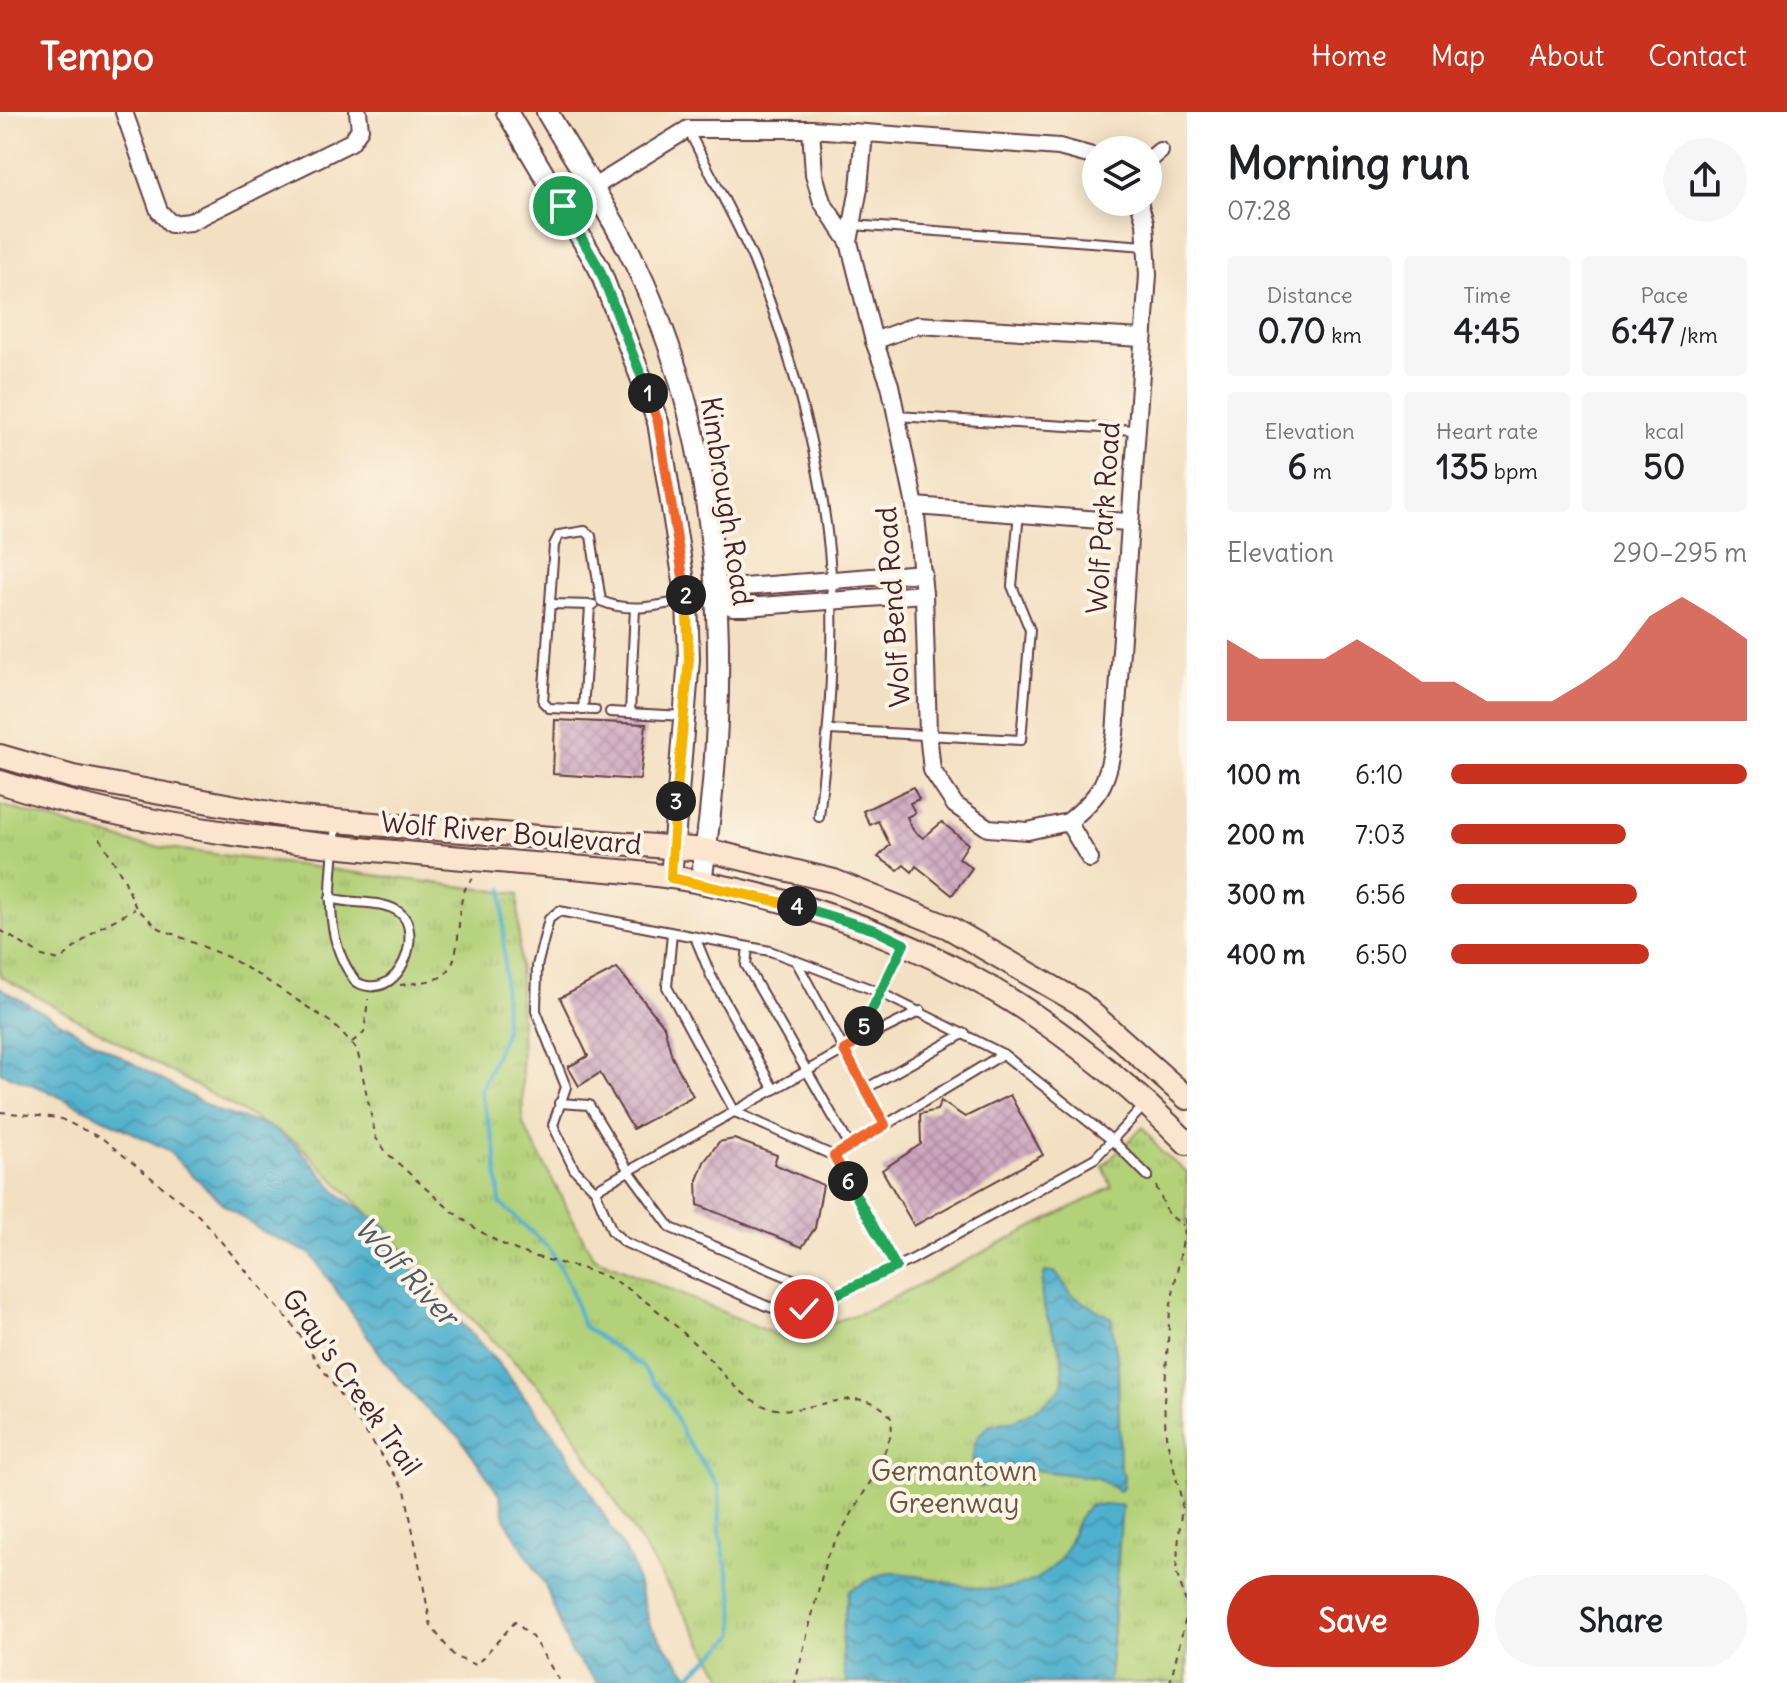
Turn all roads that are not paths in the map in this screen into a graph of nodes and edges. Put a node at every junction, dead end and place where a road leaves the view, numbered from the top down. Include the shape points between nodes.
1 (124, 112) edge
2 (507, 112) edge
3 (547, 112) edge
4 (359, 121) edge
5 (688, 129) junction
6 (811, 129) junction
7 (864, 133) junction
8 (1082, 153) edge
9 (590, 186) junction
10 (563, 206) junction
11 (1141, 216) edge
12 (845, 230) junction
13 (1146, 246) junction
14 (1142, 338) junction
15 (874, 341) junction
16 (896, 416) junction
17 (1135, 430) junction
18 (915, 506) junction
19 (1019, 513) junction
20 (1127, 522) junction
21 (923, 573) junction
22 (831, 580) junction
23 (924, 594) junction
24 (719, 598) junction
25 (687, 600) junction
26 (601, 601) junction
27 (832, 601) junction
28 (550, 604) junction
29 (590, 607) junction
30 (635, 608) junction
31 (583, 710) junction
32 (595, 710) dead end
33 (610, 712) dead end
34 (630, 713) junction
35 (684, 716) junction
36 (829, 730) junction
37 (928, 733) junction
38 (0, 756) edge
39 (0, 782) edge
40 (819, 817) dead end
41 (336, 821) junction
42 (1068, 822) junction
43 (334, 847) junction
44 (673, 847) junction
45 (706, 850) junction
46 (1090, 859) dead end
47 (671, 878) junction
48 (701, 882) junction
49 (330, 898) junction
50 (672, 933) junction
51 (695, 937) junction
52 (904, 944) junction
53 (748, 947) junction
54 (796, 961) junction
55 (879, 992) junction
56 (921, 1011) junction
57 (965, 1033) junction
58 (853, 1045) junction
59 (844, 1050) junction
60 (1003, 1054) junction
61 (806, 1072) junction
62 (865, 1089) junction
63 (774, 1090) junction
64 (1187, 1098) edge
65 (1147, 1102) junction
66 (559, 1103) junction
67 (735, 1112) junction
68 (885, 1125) junction
69 (1113, 1141) junction
70 (1187, 1143) edge
71 (850, 1146) junction
72 (834, 1156) junction
73 (629, 1171) junction
74 (1148, 1176) road end
75 (595, 1190) junction
76 (896, 1267) junction
77 (833, 1296) junction

1 - 4 street via 159,211 171,224 190,222 351,142
2 - 10 street, Kimbrough Road
3 - 9 street, Kimbrough Road
5 - 6 street
5 - 9 street
5 - 22 lane via 752,258 776,321 803,415
6 - 7 street
6 - 12 street, Wolf Bend Road via 822,202
7 - 8 street via 1059,147
7 - 12 street, Wolf Bend Road
9 - 10 street
9 - 24 street, Kimbrough Road via 630,253 690,418
10 - 25 street, Kimbrough Road via 599,268 658,422
11 - 13 street, Wolf Park Road
12 - 13 lane
12 - 15 street, Wolf Bend Road
13 - 14 street, Wolf Park Road
14 - 15 street via 917,325
14 - 17 street, Wolf Park Road
15 - 16 street, Wolf Bend Road
16 - 17 lane
16 - 18 street, Wolf Bend Road
17 - 20 street, Wolf Park Road
18 - 19 street
18 - 21 street, Wolf Bend Road
19 - 20 street
19 - 37 lane via 1012,586 1030,630 1021,740
20 - 42 street, Wolf Park Road via 1115,734 1107,782
21 - 22 street
21 - 23 street, Wolf Bend Road
22 - 24 street via 738,587
22 - 27 lane
23 - 27 street
23 - 37 street, Wolf Bend Road
24 - 25 street
24 - 27 street via 732,607
24 - 45 street, Kimbrough Road via 719,705
25 - 30 lane
25 - 35 street, Kimbrough Road
26 - 28 lane via 591,536 585,531 559,535 554,545
26 - 29 lane
26 - 30 lane
27 - 36 lane
28 - 29 lane
28 - 31 lane via 543,702 549,708
29 - 31 lane
30 - 34 lane
31 - 32 lane
33 - 34 lane
34 - 35 lane
35 - 44 street, Kimbrough Road
36 - 37 lane
36 - 40 lane
37 - 42 street, Wolf Bend Road via 932,770 955,805 988,828 1028,831
38 - 41 main road, Wolf River Boulevard via 73,777
39 - 43 main road, Wolf River Boulevard via 61,802 267,841
41 - 43 lane
41 - 44 main road, Wolf River Boulevard
42 - 46 street
43 - 47 main road, Wolf River Boulevard
43 - 49 lane
44 - 45 main road, Wolf River Boulevard
44 - 47 street, Kimbrough Road
45 - 48 street, Kimbrough Road
45 - 64 main road, Wolf River Boulevard via 834,881 948,927 1080,1003
47 - 48 main road, Wolf River Boulevard
48 - 52 main road, Wolf River Boulevard via 807,908
49 - 49 lane via 333,937 349,973 361,985 386,985 406,958 404,917 387,906
50 - 51 lane
50 - 66 lane via 559,911 549,919 537,966 536,1011 566,1087
50 - 67 lane via 667,987
51 - 53 lane
51 - 63 lane
52 - 55 lane
52 - 65 main road, Wolf River Boulevard via 985,982 1074,1041
53 - 54 lane
53 - 61 lane via 746,965
54 - 55 lane
54 - 59 lane
55 - 56 lane
55 - 58 lane
56 - 57 lane
56 - 58 lane
57 - 60 lane
57 - 62 lane
58 - 59 lane
59 - 61 lane
59 - 62 lane
60 - 68 lane
60 - 69 lane
61 - 63 lane
61 - 71 lane
62 - 68 lane
63 - 67 lane
65 - 69 lane
65 - 70 main road, Wolf River Boulevard
66 - 73 lane via 589,1105
66 - 75 lane via 553,1125 574,1169
67 - 72 lane
67 - 73 lane
68 - 71 lane
69 - 74 lane
69 - 76 lane via 1095,1158
71 - 72 lane
72 - 76 lane
73 - 75 lane
73 - 77 lane via 671,1228
75 - 77 lane via 612,1231 624,1242 764,1305 784,1312
76 - 77 lane

